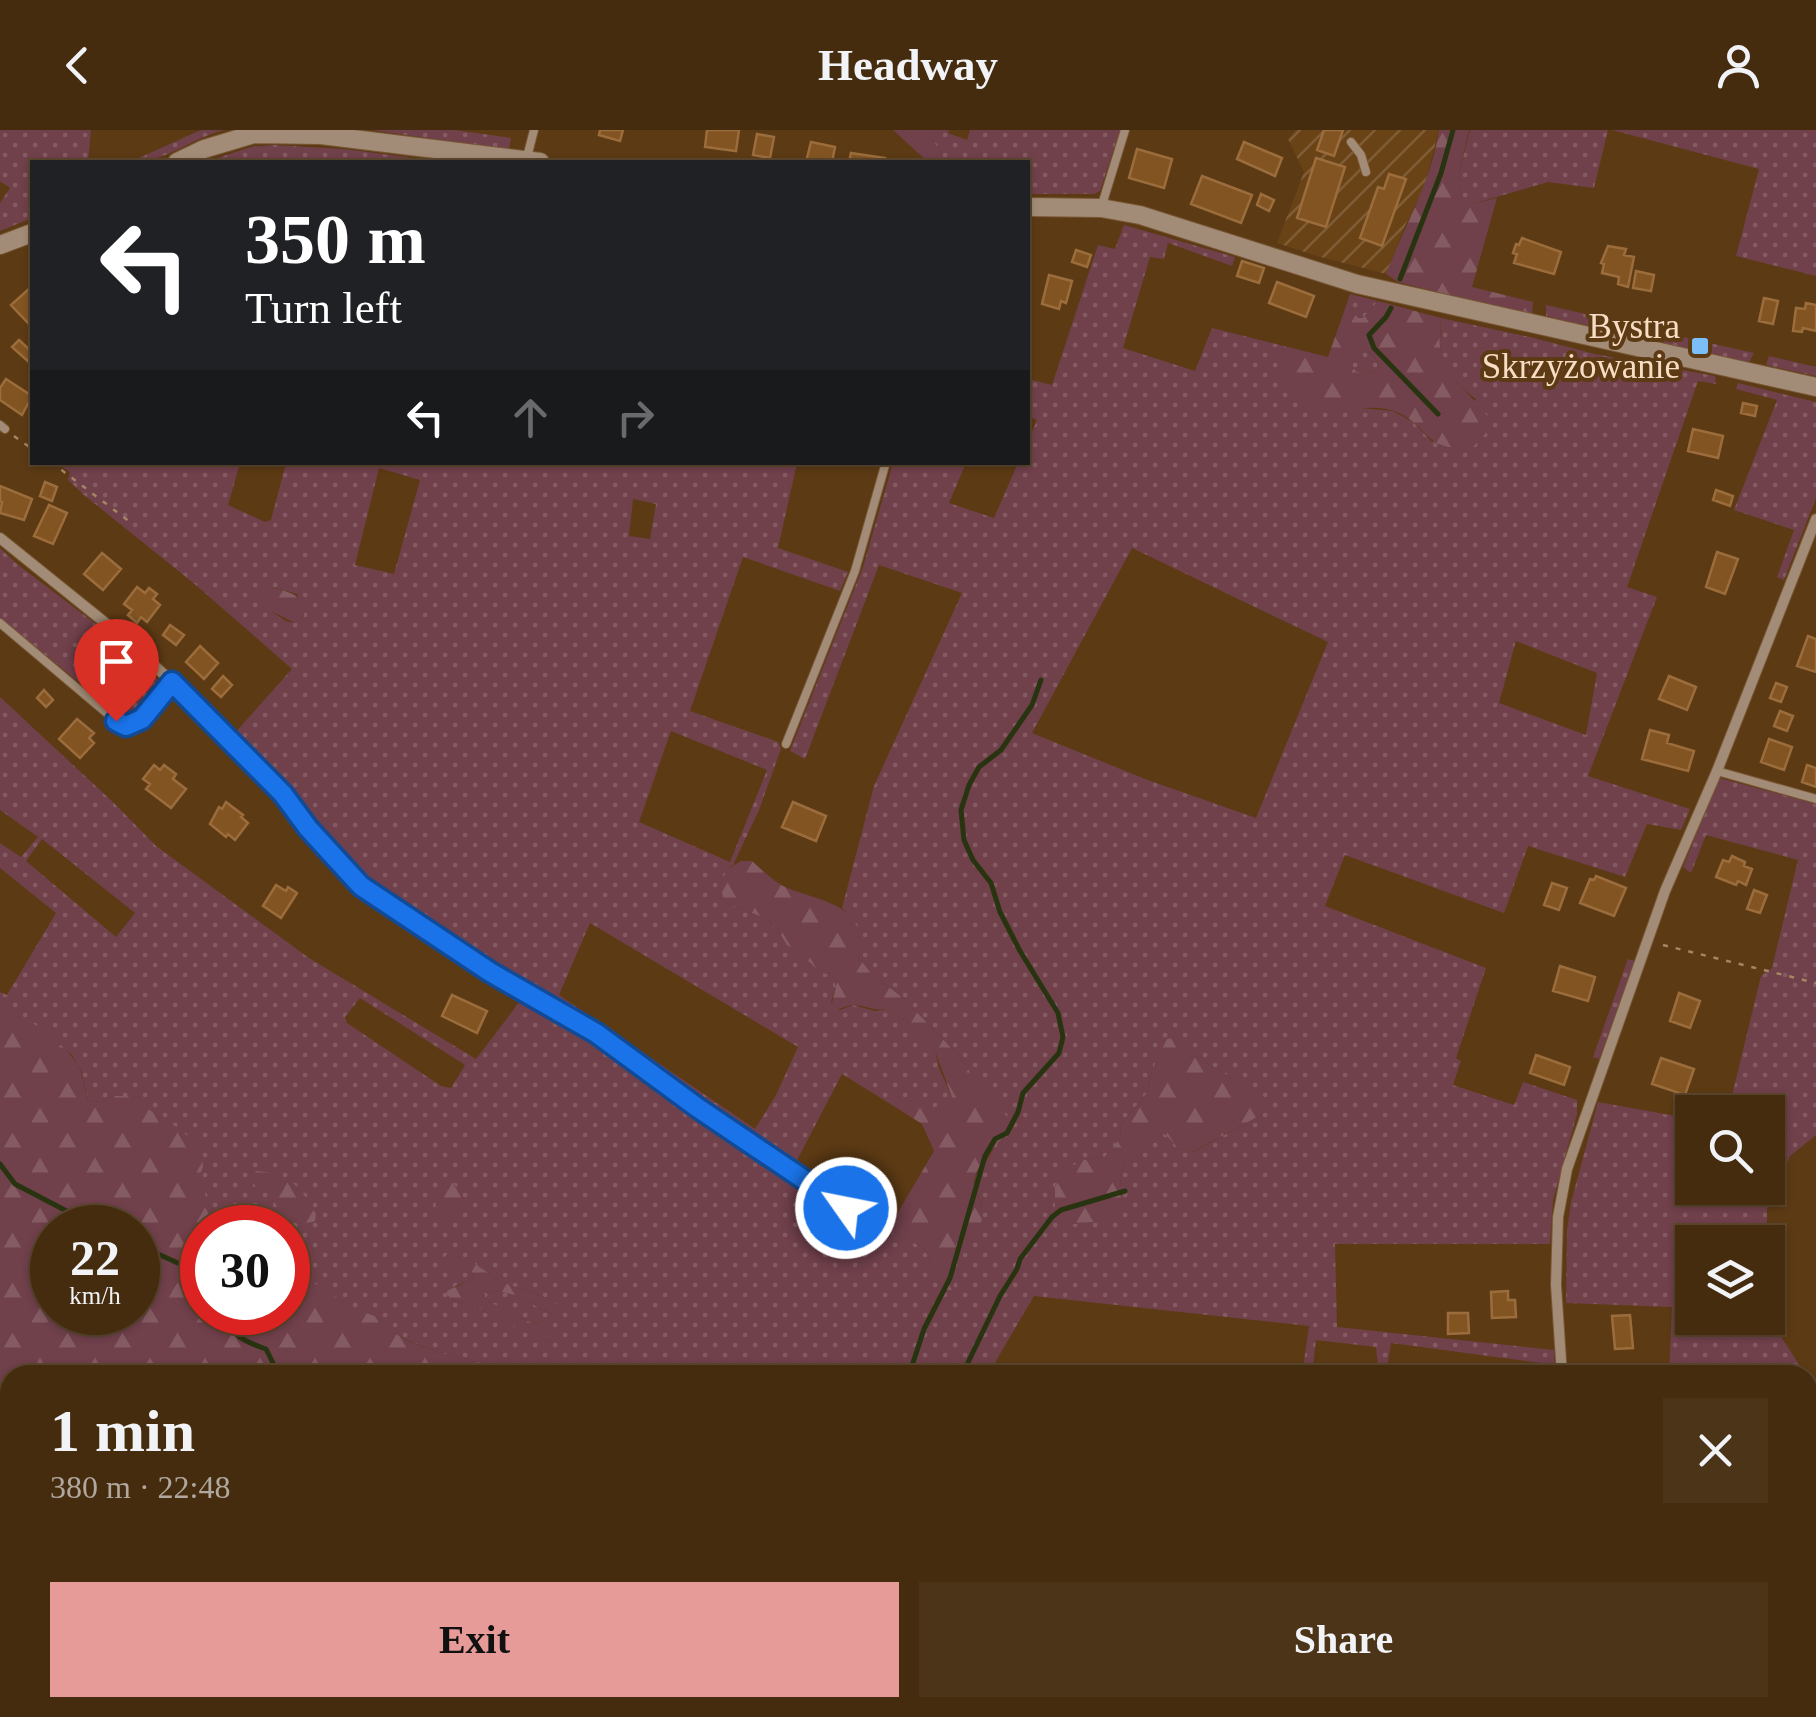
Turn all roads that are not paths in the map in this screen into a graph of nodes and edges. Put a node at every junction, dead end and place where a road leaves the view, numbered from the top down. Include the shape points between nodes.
1 (534, 130) edge
2 (1125, 130) edge
3 (1351, 142) dead end
4 (181, 160) edge
5 (517, 160) edge
6 (533, 160) edge
7 (1366, 172) dead end
8 (1030, 206) edge
9 (1102, 208) junction
10 (30, 233) edge
11 (0, 245) edge
12 (1816, 387) edge
13 (885, 465) edge
14 (1816, 519) edge
15 (0, 538) edge
16 (0, 623) edge
17 (172, 682) junction
18 (786, 744) dead end
19 (1717, 771) junction
20 (1816, 799) edge
21 (846, 1208) dead end
22 (1561, 1365) edge

1 - 6 lane
2 - 9 lane
3 - 7 lane
4 - 5 street via 254,134 321,135
8 - 9 street
9 - 12 street via 1357,284
10 - 11 street
13 - 18 lane via 856,571
14 - 19 street
15 - 17 street
16 - 17 lane via 126,726 142,719
17 - 21 street via 283,794 361,886 596,1033
19 - 20 lane
19 - 22 street via 1664,891 1568,1169 1558,1217

